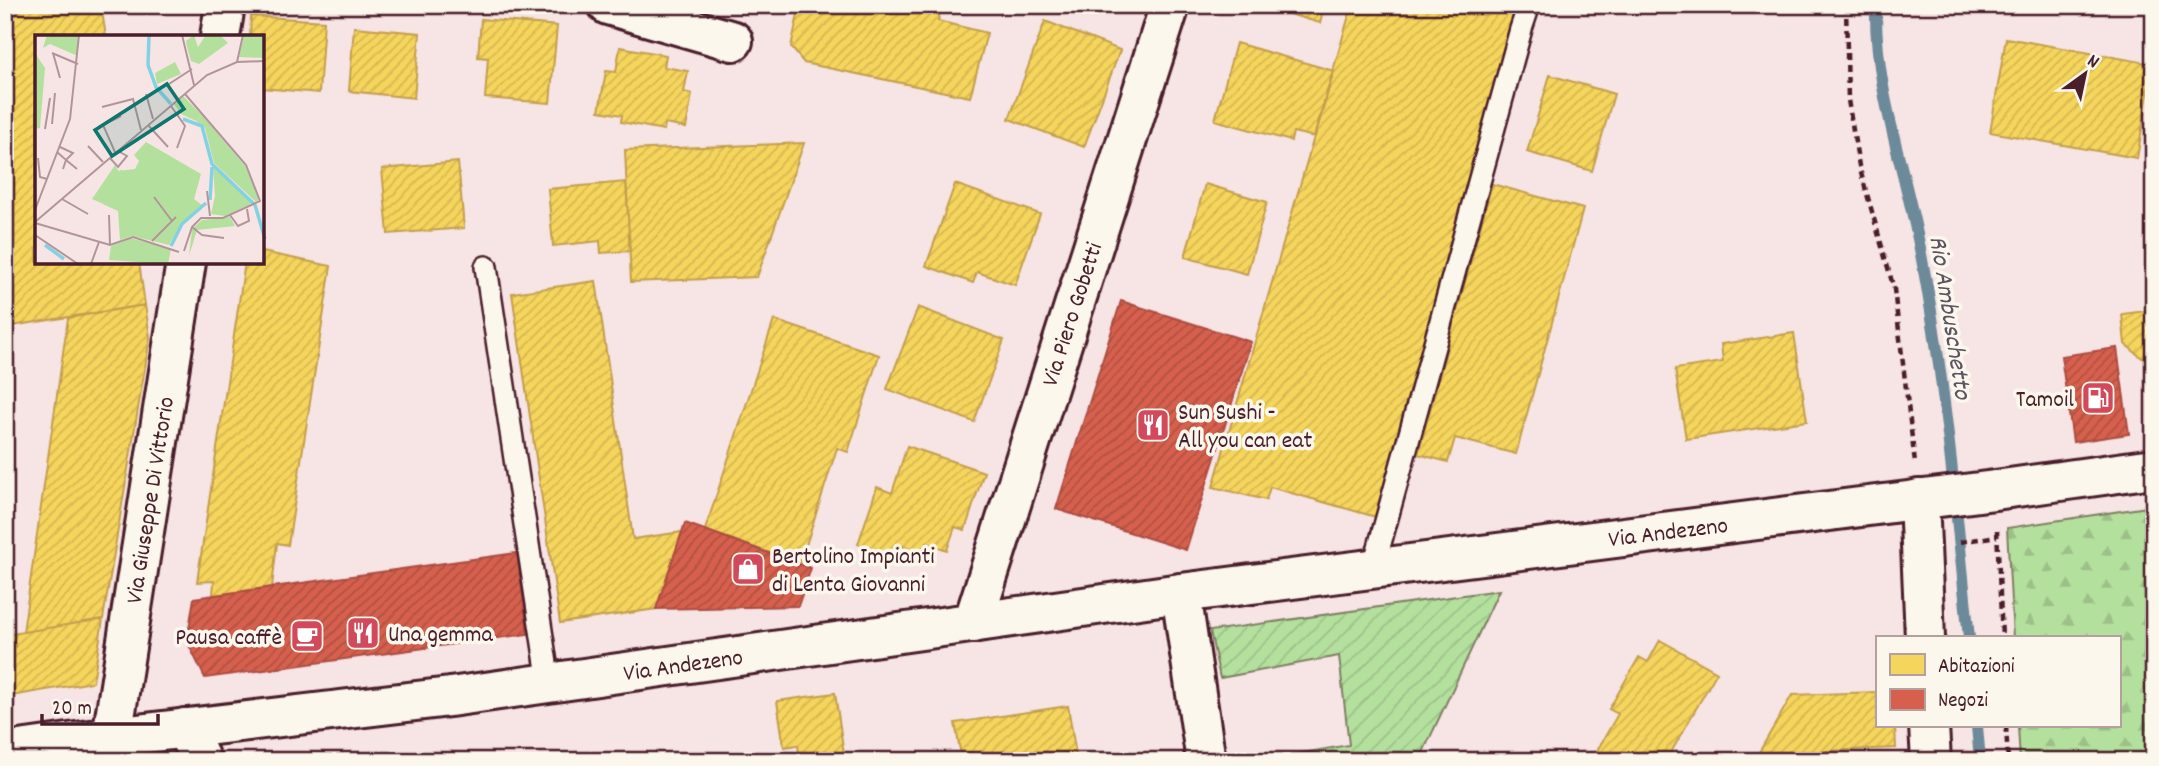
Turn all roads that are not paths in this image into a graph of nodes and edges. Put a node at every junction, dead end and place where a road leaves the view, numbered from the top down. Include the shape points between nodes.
1 (225, 5) edge
2 (608, 5) edge
3 (1170, 5) edge
4 (1529, 5) edge
5 (220, 35) edge
6 (733, 41) dead end
7 (186, 264) edge
8 (486, 267) dead end
9 (2154, 468) edge
10 (1919, 499) junction
11 (1373, 569) junction
12 (1181, 593) junction
13 (972, 623) junction
14 (1925, 636) edge
15 (549, 683) junction
16 (1929, 728) edge
17 (112, 737) junction
18 (193, 744) edge
19 (5, 752) edge
20 (1206, 761) edge
21 (1931, 761) edge

1 - 5 main road
2 - 6 main road
3 - 13 main road, Via Piero Gobetti
4 - 11 lane
7 - 17 main road, Via Giuseppe Di Vittorio
8 - 15 lane
9 - 10 main road, Via Andezeno
10 - 11 main road, Via Andezeno
10 - 14 main road
11 - 12 main road, Via Andezeno
12 - 13 main road, Via Andezeno
12 - 20 main road
13 - 15 main road, Via Andezeno
15 - 18 main road, Via Andezeno
16 - 21 main road
17 - 18 main road, Via Andezeno
17 - 19 main road, Via Andezeno

